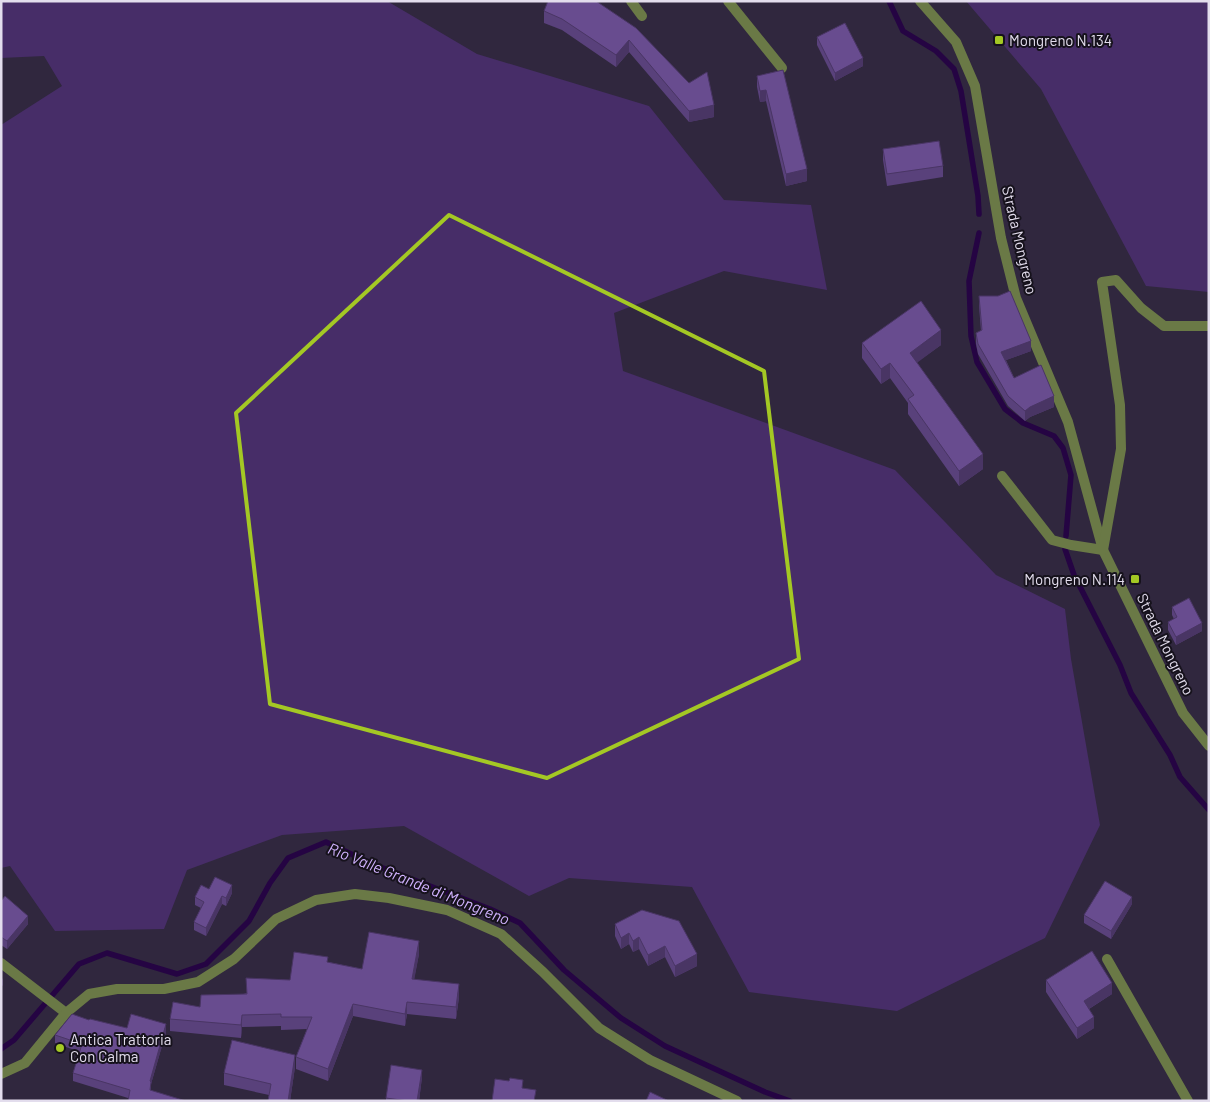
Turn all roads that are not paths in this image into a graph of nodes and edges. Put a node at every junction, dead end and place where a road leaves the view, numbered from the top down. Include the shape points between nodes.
1 (631, 1) edge
2 (728, 1) edge
3 (920, 1) edge
4 (642, 16) dead end
5 (782, 68) edge
6 (1209, 326) edge
7 (1002, 476) dead end
8 (1103, 550) junction
9 (1209, 746) edge
10 (1107, 959) dead end
11 (1, 963) edge
12 (64, 1011) junction
13 (1, 1074) edge
14 (737, 1101) edge
15 (1188, 1101) edge

1 - 4 street
2 - 5 street
3 - 8 street, Strada Mongreno via 956,42 975,86 1001,238 1016,298 1068,422
6 - 8 street via 1164,326 1141,308 1116,280 1102,282 1120,405 1121,449
7 - 8 street via 1052,540
8 - 9 street, Strada Mongreno via 1183,713
10 - 15 street
11 - 12 street
12 - 13 street via 25,1063
12 - 14 street via 89,994 117,989 164,989 198,982 234,959 276,920 316,900 355,894 389,898 447,910 501,934 599,1028 650,1060

